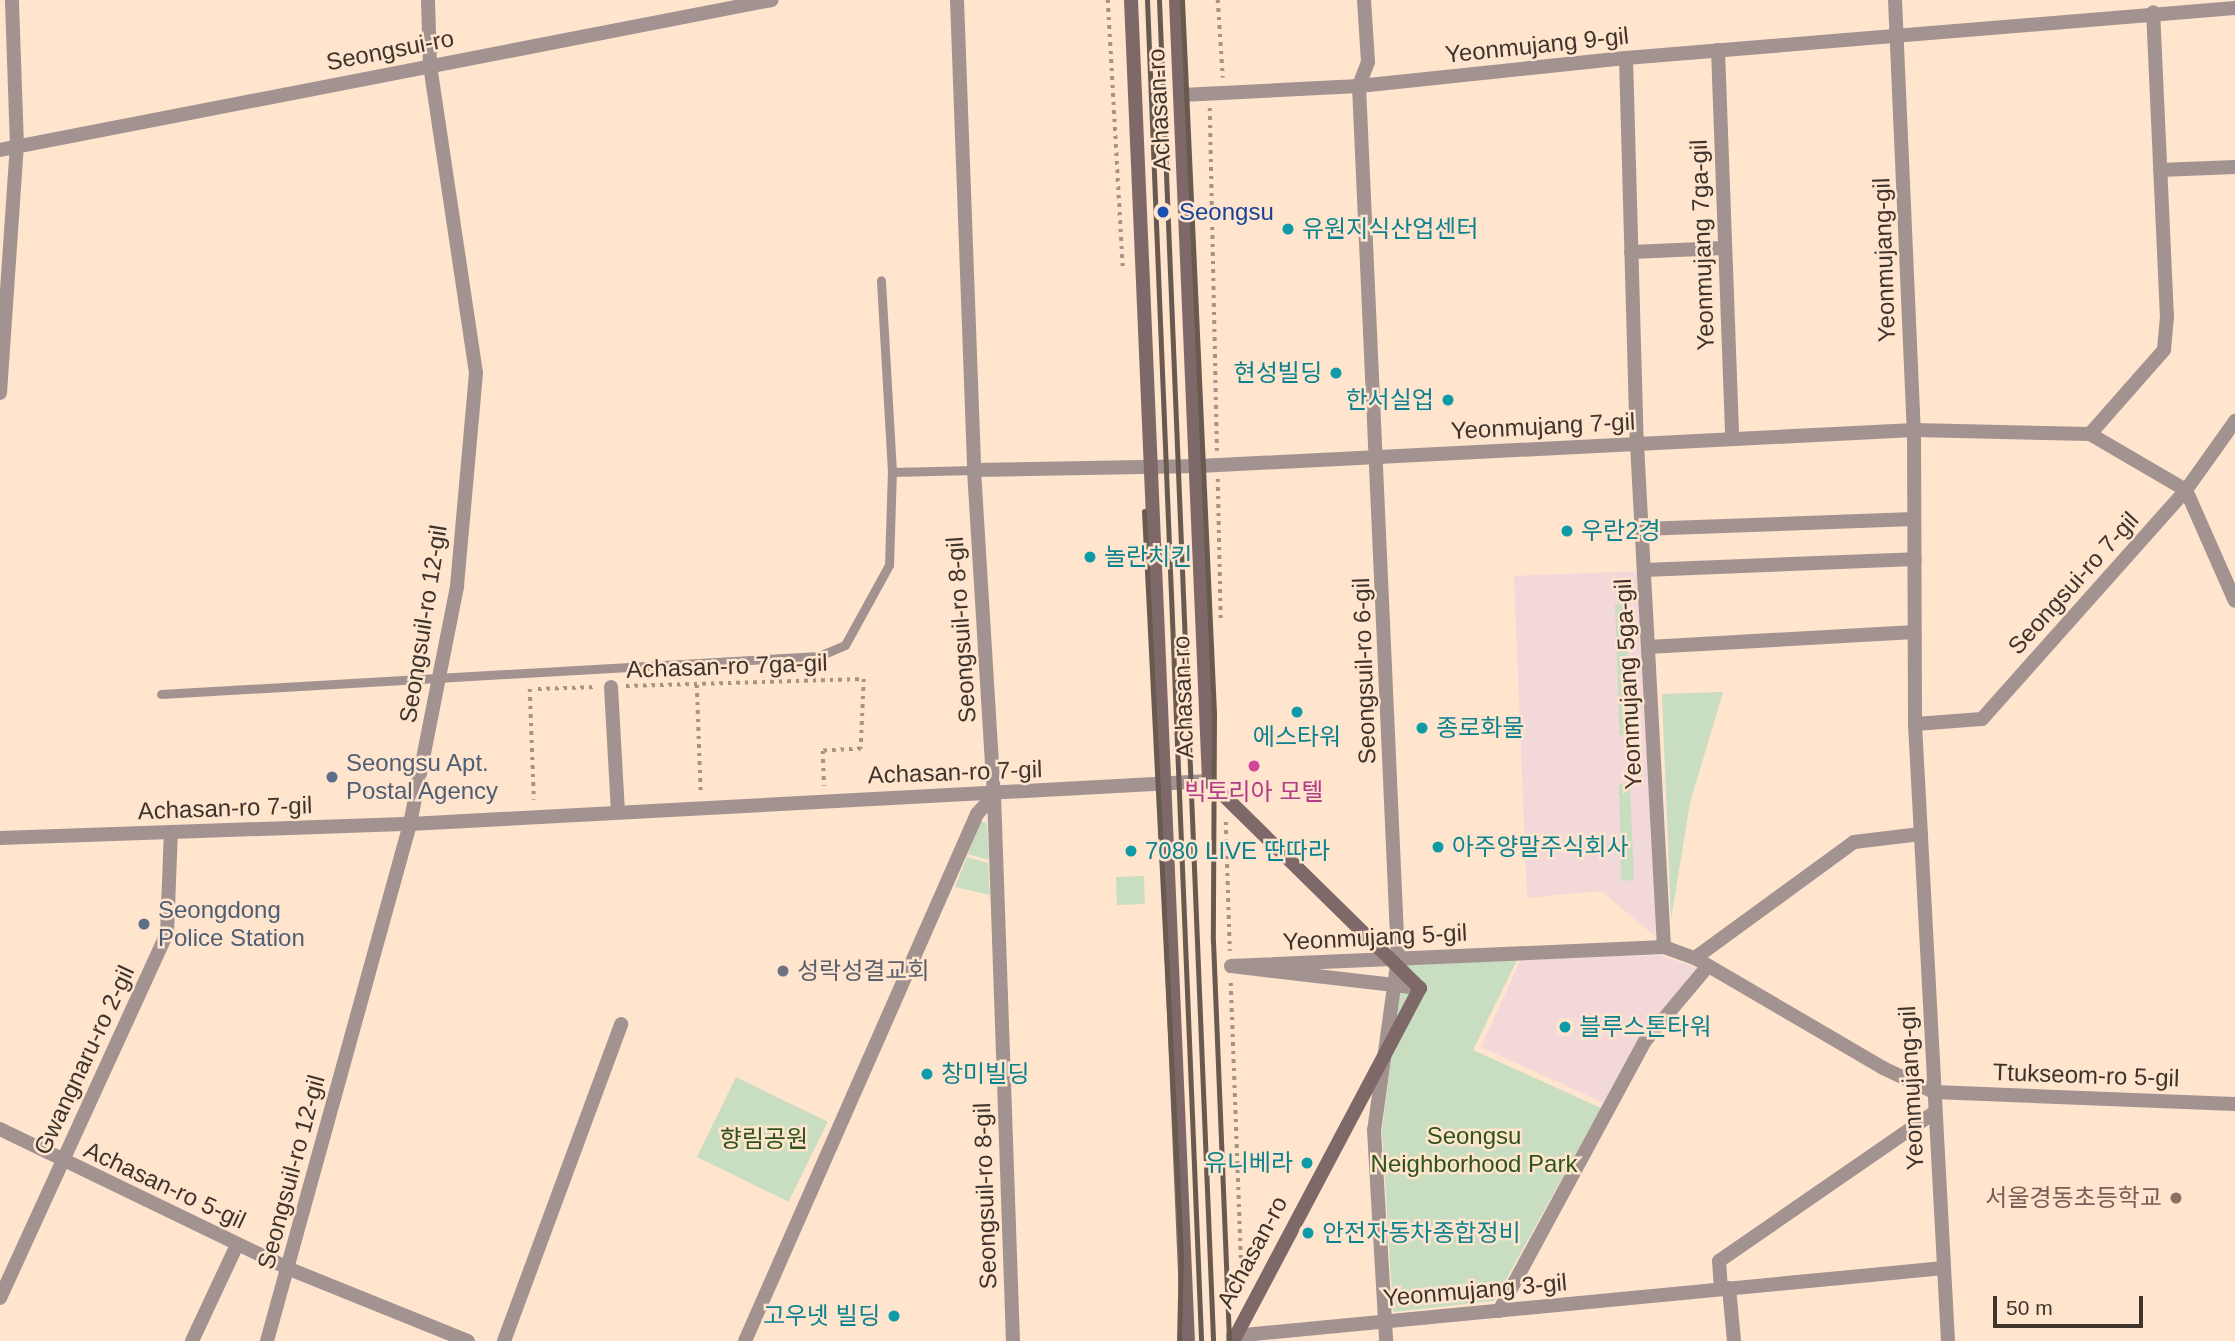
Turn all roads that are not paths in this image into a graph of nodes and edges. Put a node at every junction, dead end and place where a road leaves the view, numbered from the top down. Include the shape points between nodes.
1 (12, 0) edge
2 (428, 0) edge
3 (772, 0) edge
4 (957, 0) edge
5 (1131, 0) edge
6 (1176, 0) edge
7 (1364, 0) edge
8 (1895, 0) edge
9 (2235, 8) edge
10 (2153, 12) junction
11 (1897, 35) junction
12 (1718, 50) junction
13 (1626, 58) junction
14 (430, 65) junction
15 (1359, 86) junction
16 (1182, 95) junction
17 (17, 146) junction
18 (0, 150) edge
19 (2235, 167) edge
20 (2160, 170) junction
21 (1724, 248) junction
22 (1632, 251) junction
23 (881, 280) dead end
24 (0, 393) edge
25 (2235, 421) edge
26 (1914, 430) junction
27 (2090, 433) junction
28 (1732, 439) junction
29 (1637, 444) junction
30 (1377, 457) junction
31 (1151, 465) junction
32 (1199, 466) junction
33 (974, 470) junction
34 (892, 472) junction
35 (2186, 490) junction
36 (1914, 519) junction
37 (1642, 530) junction
38 (1915, 559) junction
39 (1644, 570) junction
40 (2235, 601) edge
41 (1915, 632) junction
42 (1648, 648) junction
43 (439, 677) junction
44 (611, 687) road end
45 (161, 694) dead end
46 (1915, 723) junction
47 (1209, 781) junction
48 (1164, 784) junction
49 (994, 795) junction
50 (618, 812) junction
51 (410, 824) junction
52 (171, 832) junction
53 (1921, 834) junction
54 (0, 838) edge
55 (1664, 947) junction
56 (1398, 958) junction
57 (1702, 962) junction
58 (1420, 988) junction
59 (621, 1024) dead end
60 (1934, 1092) junction
61 (2235, 1104) edge
62 (1936, 1112) junction
63 (0, 1129) edge
64 (62, 1163) junction
65 (237, 1245) junction
66 (288, 1268) junction
67 (1944, 1268) junction
68 (1725, 1289) junction
69 (0, 1298) edge
70 (1499, 1311) junction
71 (1384, 1322) junction
72 (1233, 1339) edge
73 (192, 1341) edge
74 (267, 1341) edge
75 (468, 1341) edge
76 (505, 1341) edge
77 (745, 1341) edge
78 (1013, 1341) edge
79 (1188, 1341) edge
80 (1386, 1341) edge
81 (1734, 1341) edge
82 (1948, 1341) edge

1 - 17 street
2 - 14 street, Seongsuil-ro 12-gil
3 - 14 street, Seongsui-ro
4 - 33 street, Seongsuil-ro 8-gil
5 - 31 main road, Achasan-ro
6 - 16 main road, Achasan-ro
7 - 15 street, Seongsuil-ro 6-gil via 1368,62
8 - 11 street, Yeonmujang-gil
9 - 10 street, Yeonmujang 9-gil
10 - 11 street, Yeonmujang 9-gil
10 - 20 street
11 - 12 street, Yeonmujang 9-gil
11 - 26 street, Yeonmujang-gil
12 - 13 street, Yeonmujang 9-gil
12 - 21 street, Yeonmujang 7ga-gil
13 - 15 street, Yeonmujang 9-gil
13 - 22 street, Yeonmujang 5ga-gil
14 - 17 street, Seongsui-ro
14 - 43 street, Seongsuil-ro 12-gil via 476,373 457,586
15 - 16 street, Yeonmujang 9-gil
15 - 30 street, Seongsuil-ro 6-gil
16 - 32 main road, Achasan-ro
17 - 18 street, Seongsui-ro
17 - 24 street
19 - 20 street
20 - 27 street via 2167,318 2164,350
21 - 22 street
21 - 28 street, Yeonmujang 7ga-gil
22 - 29 street, Yeonmujang 5ga-gil
23 - 34 lane
25 - 35 street, Seongsui-ro 7-gil
26 - 27 street, Yeonmujang 7-gil
26 - 28 street, Yeonmujang 7-gil
26 - 36 street, Yeonmujang-gil
27 - 35 street
28 - 29 street, Yeonmujang 7-gil
29 - 30 street, Yeonmujang 7-gil
29 - 37 street, Yeonmujang 5ga-gil
30 - 32 street, Yeonmujang 7-gil
30 - 56 street, Seongsuil-ro 6-gil
31 - 32 street, Yeonmujang 7-gil
31 - 33 street, Yeonmujang 7-gil
31 - 48 main road, Achasan-ro
32 - 47 main road, Achasan-ro
33 - 34 lane
33 - 49 street, Seongsuil-ro 8-gil
34 - 43 lane via 888,565 845,645 819,656
35 - 40 street
35 - 46 street, Seongsui-ro 7-gil via 1982,719
36 - 37 street
36 - 38 street, Yeonmujang-gil
37 - 39 street, Yeonmujang 5ga-gil
38 - 39 street
38 - 41 street, Yeonmujang-gil
39 - 42 street, Yeonmujang 5ga-gil
41 - 42 street
41 - 46 street, Yeonmujang-gil
42 - 55 street, Yeonmujang 5ga-gil
43 - 45 lane
43 - 51 street, Seongsuil-ro 12-gil
44 - 50 street
46 - 53 street, Yeonmujang-gil
47 - 48 street, Achasan-ro 7-gil
47 - 58 main road, Achasan-ro
48 - 49 street, Achasan-ro 7-gil
48 - 79 main road, Achasan-ro
49 - 50 street, Achasan-ro 7-gil via 824,799
49 - 77 street via 977,814
49 - 78 street, Seongsuil-ro 8-gil
50 - 51 street, Achasan-ro 7-gil
51 - 52 street, Achasan-ro 7-gil
51 - 66 street, Seongsuil-ro 12-gil
52 - 54 street, Achasan-ro 7-gil
52 - 64 street, Gwangnaru-ro 2-gil via 167,934
53 - 57 street via 1854,842
53 - 60 street, Yeonmujang-gil
55 - 56 street, Yeonmujang 5-gil
55 - 57 street, Yeonmujang 5-gil
56 - 58 street, Yeonmujang 5-gil via 1231,966
56 - 71 street, Seongsuil-ro 6-gil via 1374,1130
57 - 60 street, Yeonmujang 5-gil via 1883,1068
57 - 70 street via 1645,1041
58 - 72 main road, Achasan-ro
59 - 76 street
60 - 61 street, Ttukseom-ro 5-gil
60 - 62 street, Yeonmujang-gil
62 - 67 street, Yeonmujang-gil
62 - 68 street via 1718,1261
63 - 64 street, Achasan-ro 5-gil
64 - 65 street, Achasan-ro 5-gil
64 - 69 street, Gwangnaru-ro 2-gil
65 - 66 street, Achasan-ro 5-gil
65 - 73 street
66 - 74 street, Seongsuil-ro 12-gil
66 - 75 street, Achasan-ro 5-gil
67 - 68 street, Yeonmujang 3-gil
67 - 82 street, Yeonmujang-gil
68 - 70 street, Yeonmujang 3-gil
68 - 81 street
70 - 71 street, Yeonmujang 3-gil
71 - 72 street, Yeonmujang 3-gil
71 - 80 street, Seongsuil-ro 6-gil

